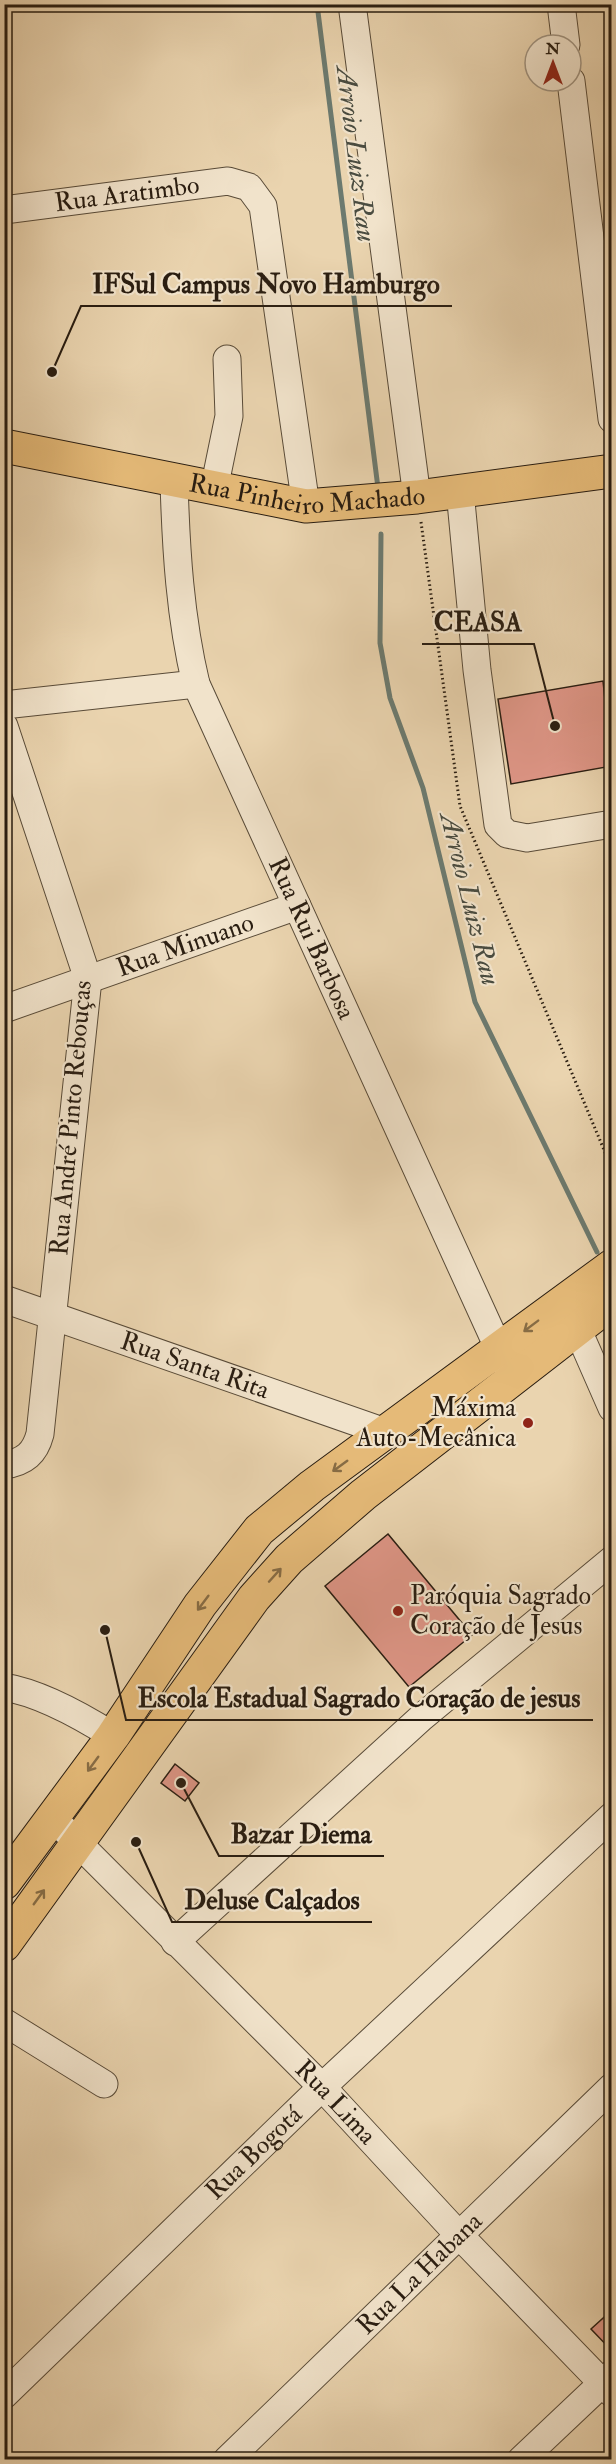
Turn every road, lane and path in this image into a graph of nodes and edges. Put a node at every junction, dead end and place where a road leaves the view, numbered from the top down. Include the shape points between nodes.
1 (352, 4) edge
2 (561, 4) edge
3 (565, 33) edge
4 (572, 93) edge
5 (4, 210) edge
6 (227, 359) dead end
7 (612, 419) edge
8 (4, 446) edge
9 (612, 471) edge
10 (174, 482) junction
11 (214, 489) junction
12 (460, 491) junction
13 (417, 497) junction
14 (306, 506) junction
15 (196, 684) junction
16 (4, 705) edge
17 (4, 726) edge
18 (612, 824) edge
19 (297, 906) junction
20 (88, 980) junction
21 (4, 1009) edge
22 (612, 1266) edge
23 (4, 1299) edge
24 (612, 1302) edge
25 (571, 1313) junction
26 (52, 1317) junction
27 (499, 1350) junction
28 (513, 1379) junction
29 (612, 1408) edge
30 (385, 1432) junction
31 (4, 1465) edge
32 (612, 1560) edge
33 (4, 1687) edge
34 (113, 1736) junction
35 (612, 1816) edge
36 (52, 1819) junction
37 (79, 1842) junction
38 (4, 1883) edge
39 (175, 1942) junction
40 (4, 1945) edge
41 (4, 2022) edge
42 (104, 2084) dead end
43 (322, 2087) junction
44 (612, 2087) edge
45 (458, 2234) junction
46 (608, 2383) edge
47 (4, 2395) edge
48 (240, 2455) edge
49 (520, 2460) edge

1 - 13 street
2 - 3 street
4 - 7 street
5 - 14 street, Rua Aratimbo via 228,181 249,187 263,206
6 - 11 street via 229,417
8 - 10 main road, Rua Pinheiro Machado
9 - 12 main road, Rua Pinheiro Machado
10 - 11 main road, Rua Pinheiro Machado
10 - 15 street, Rua Rui Barbosa via 180,600
11 - 14 main road, Rua Pinheiro Machado
12 - 13 main road, Rua Pinheiro Machado
12 - 18 street via 477,670 498,825 507,834 527,838
13 - 14 main road, Rua Pinheiro Machado
15 - 16 street
15 - 19 street, Rua Rui Barbosa
17 - 20 street, Rua André Pinto Rebouças
19 - 20 street, Rua Minuano
19 - 27 street, Rua Rui Barbosa
20 - 21 street, Rua Minuano
20 - 26 street, Rua André Pinto Rebouças
22 - 25 main road
23 - 26 street, Rua Santa Rita
24 - 25 main road
25 -> 27 main road
25 - 28 main road
25 - 29 street
26 - 30 street, Rua Santa Rita
26 - 31 street, Rua André Pinto Rebouças via 38,1443 25,1459
27 - 28 street, Rua Rui Barbosa
27 - 30 main road
37 -> 28 main road via 254,1598 289,1559 363,1495
30 -> 34 main road via 259,1530 201,1605
32 - 39 street via 422,1717
33 - 34 street via 24,1690
34 -> 36 main road
35 - 43 street, Rua Bogotá
36 - 37 street, Rua Lima
36 - 38 main road
37 - 39 street, Rua Lima
40 -> 37 main road
39 - 43 street, Rua Lima
41 - 42 street
43 - 45 street, Rua Lima
43 - 47 street, Rua Bogotá
44 - 45 street, Rua La Habana
45 - 46 street, Rua Lima
45 - 48 street, Rua La Habana
46 - 49 street

